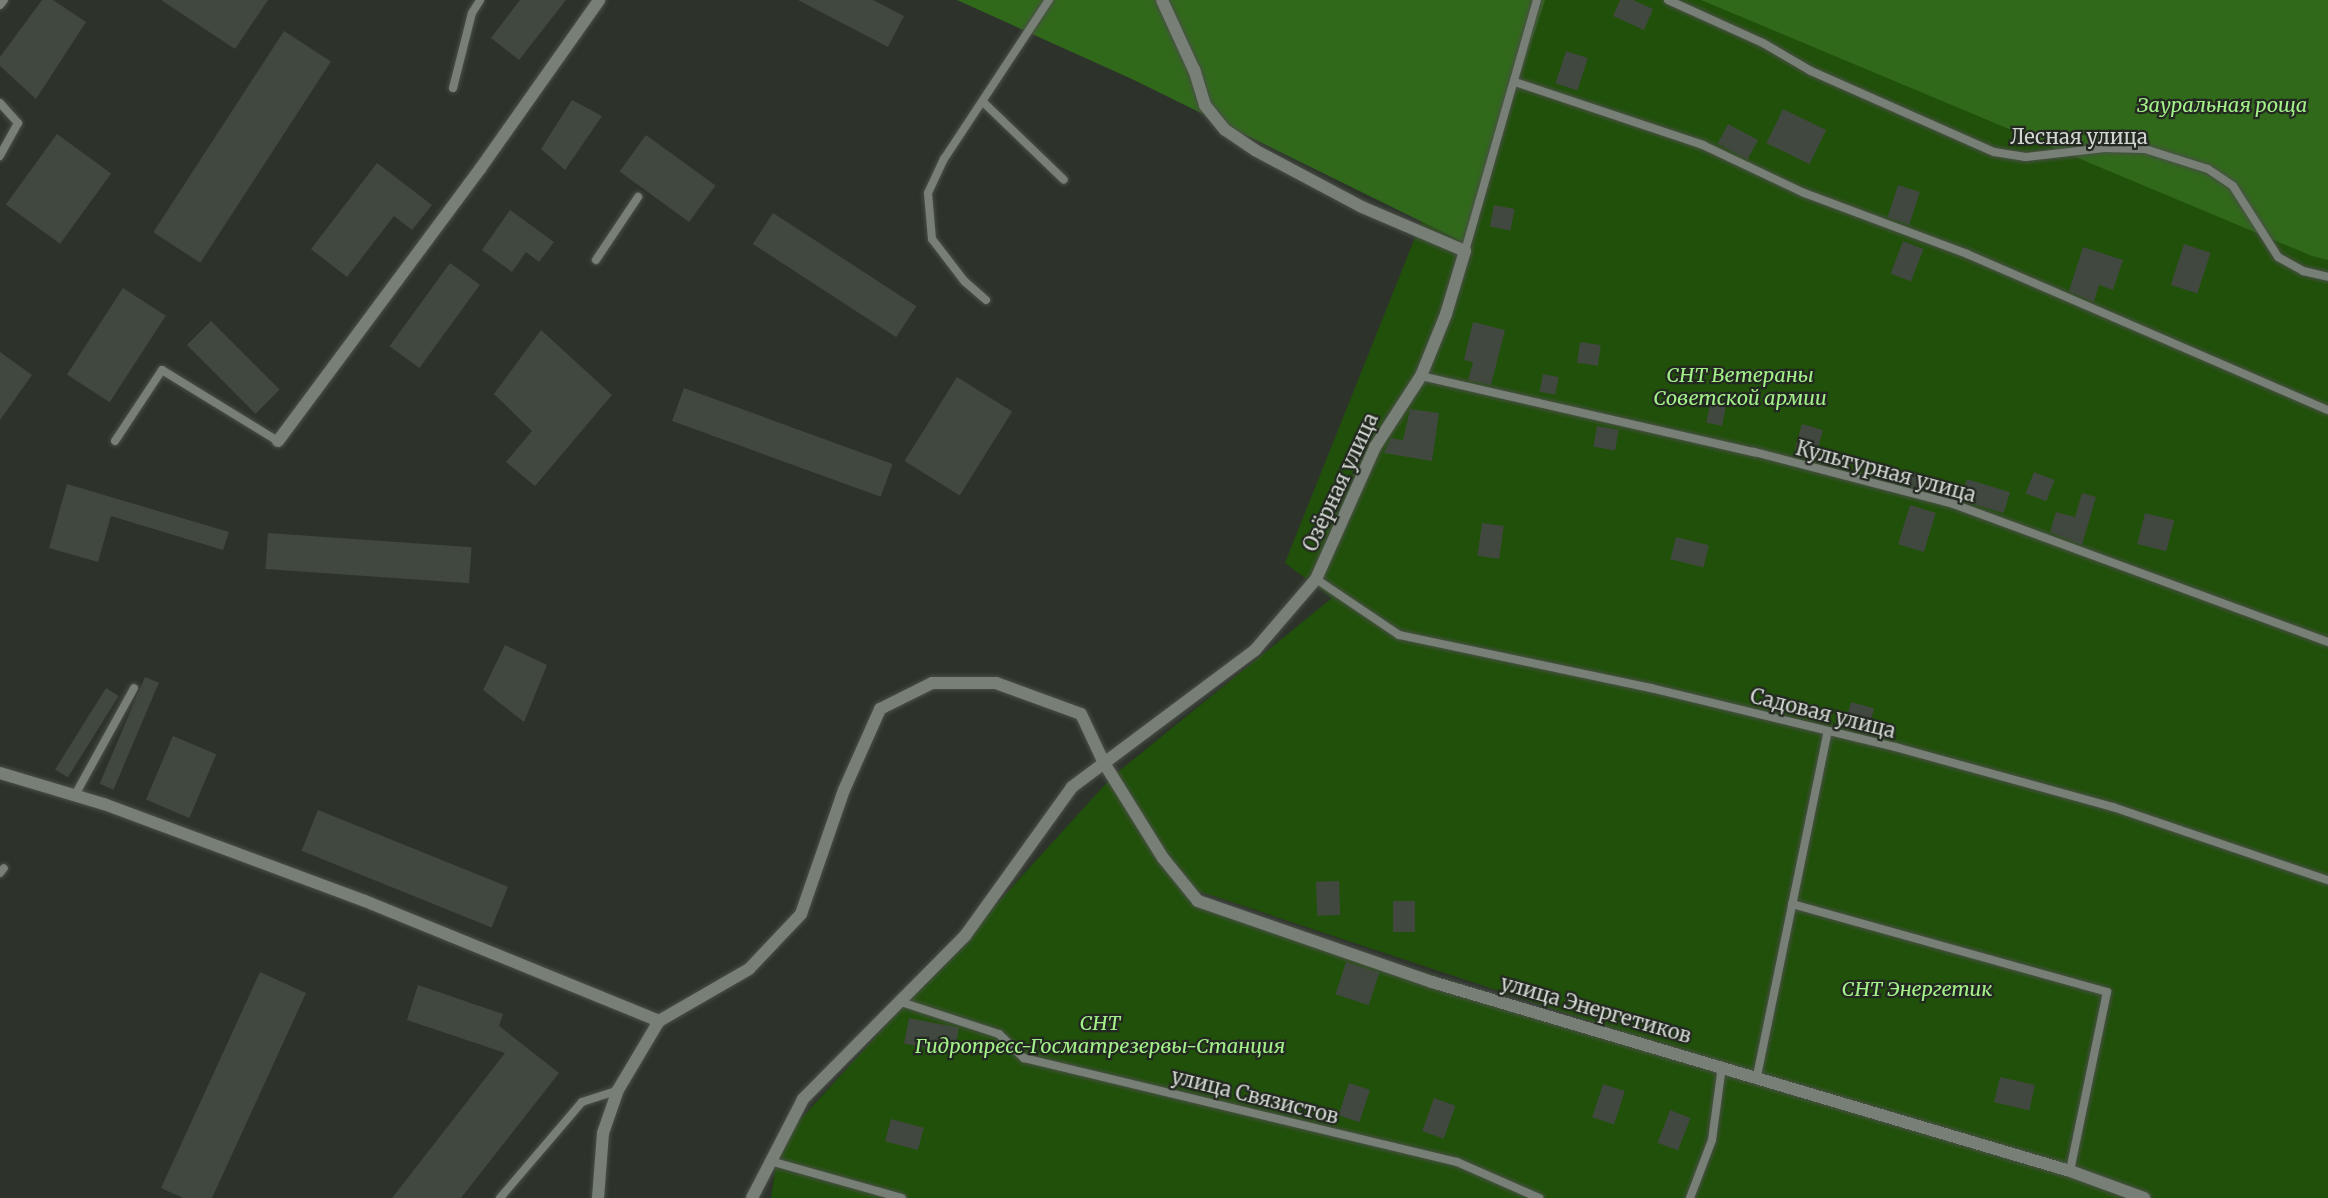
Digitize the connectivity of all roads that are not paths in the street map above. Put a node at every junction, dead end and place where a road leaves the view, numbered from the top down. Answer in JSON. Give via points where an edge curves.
{"nodes":[{"id":1,"x":4,"y":0,"type":"edge"},
{"id":2,"x":480,"y":0,"type":"edge"},
{"id":3,"x":599,"y":0,"type":"edge"},
{"id":4,"x":1049,"y":0,"type":"edge"},
{"id":5,"x":1162,"y":0,"type":"edge"},
{"id":6,"x":1537,"y":0,"type":"edge"},
{"id":7,"x":1668,"y":0,"type":"edge"},
{"id":8,"x":0,"y":5,"type":"edge"},
{"id":9,"x":1515,"y":82,"type":"junction"},
{"id":10,"x":453,"y":88,"type":"dead end"},
{"id":11,"x":983,"y":102,"type":"junction"},
{"id":12,"x":0,"y":103,"type":"edge"},
{"id":13,"x":0,"y":156,"type":"edge"},
{"id":14,"x":1064,"y":180,"type":"dead end"},
{"id":15,"x":638,"y":196,"type":"dead end"},
{"id":16,"x":1466,"y":251,"type":"junction"},
{"id":17,"x":596,"y":260,"type":"dead end"},
{"id":18,"x":2328,"y":278,"type":"edge"},
{"id":19,"x":986,"y":300,"type":"dead end"},
{"id":20,"x":1421,"y":376,"type":"junction"},
{"id":21,"x":2328,"y":410,"type":"edge"},
{"id":22,"x":115,"y":441,"type":"dead end"},
{"id":23,"x":278,"y":441,"type":"joint"},
{"id":24,"x":1316,"y":579,"type":"junction"},
{"id":25,"x":2328,"y":642,"type":"edge"},
{"id":26,"x":134,"y":688,"type":"dead end"},
{"id":27,"x":1828,"y":731,"type":"junction"},
{"id":28,"x":1104,"y":763,"type":"junction"},
{"id":29,"x":0,"y":773,"type":"edge"},
{"id":30,"x":75,"y":795,"type":"junction"},
{"id":31,"x":2328,"y":880,"type":"edge"},
{"id":32,"x":1792,"y":904,"type":"junction"},
{"id":33,"x":898,"y":1001,"type":"junction"},
{"id":34,"x":659,"y":1021,"type":"junction"},
{"id":35,"x":1722,"y":1066,"type":"junction"},
{"id":36,"x":1757,"y":1076,"type":"junction"},
{"id":37,"x":618,"y":1090,"type":"junction"},
{"id":38,"x":770,"y":1161,"type":"junction"},
{"id":39,"x":2070,"y":1171,"type":"junction"},
{"id":40,"x":500,"y":1198,"type":"edge"},
{"id":41,"x":598,"y":1198,"type":"edge"},
{"id":42,"x":752,"y":1198,"type":"edge"},
{"id":43,"x":902,"y":1198,"type":"edge"},
{"id":44,"x":1539,"y":1198,"type":"edge"},
{"id":45,"x":1690,"y":1198,"type":"edge"},
{"id":46,"x":2144,"y":1198,"type":"edge"}],
"edges":[{"from":1,"to":8,"type":"lane"},
{"from":2,"to":10,"type":"lane","via":[[472,14]]},
{"from":3,"to":23,"type":"street","via":[[480,169]]},
{"from":4,"to":11,"type":"lane"},
{"from":5,"to":16,"type":"street","via":[[1194,70],[1205,105],[1225,130],[1362,207]]},
{"from":6,"to":9,"type":"lane","name":"Озёрная улица"},
{"from":7,"to":18,"type":"lane","name":"Лесная улица","via":[[1763,43],[1811,71],[1994,152],[2026,158],[2104,148],[2145,149],[2208,169],[2233,186],[2278,257],[2303,271]]},
{"from":9,"to":16,"type":"lane","name":"Озёрная улица"},
{"from":9,"to":21,"type":"lane","via":[[1703,145],[1804,194],[1967,254]]},
{"from":11,"to":14,"type":"lane"},
{"from":11,"to":19,"type":"lane","via":[[944,159],[928,193],[932,239],[965,282]]},
{"from":12,"to":13,"type":"lane","via":[[18,123]]},
{"from":15,"to":17,"type":"lane"},
{"from":16,"to":20,"type":"street","name":"Озёрная улица"},
{"from":20,"to":24,"type":"street","name":"Озёрная улица","via":[[1375,447]]},
{"from":20,"to":25,"type":"lane","name":"Культурная улица","via":[[1754,452],[1953,504]]},
{"from":22,"to":23,"type":"lane","via":[[162,370]]},
{"from":24,"to":27,"type":"lane","name":"Садовая улица","via":[[1400,635],[1651,688]]},
{"from":24,"to":28,"type":"street","name":"Озёрная улица","via":[[1255,650]]},
{"from":26,"to":30,"type":"lane"},
{"from":27,"to":31,"type":"lane","name":"Садовая улица","via":[[2113,807]]},
{"from":27,"to":32,"type":"lane"},
{"from":28,"to":33,"type":"street","name":"Озёрная улица","via":[[1072,787],[966,936]]},
{"from":28,"to":34,"type":"street","name":"улица Энергетиков","via":[[1081,714],[996,682],[932,683],[880,709],[844,790],[801,914],[749,969]]},
{"from":28,"to":35,"type":"street","name":"улица Энергетиков","via":[[1163,858],[1198,901],[1432,982]]},
{"from":29,"to":30,"type":"street"},
{"from":30,"to":34,"type":"street","via":[[365,901]]},
{"from":32,"to":36,"type":"lane"},
{"from":32,"to":39,"type":"lane","via":[[2107,992]]},
{"from":33,"to":38,"type":"street","name":"Озёрная улица","via":[[803,1099]]},
{"from":33,"to":44,"type":"lane","name":"улица Связистов","via":[[999,1034],[1024,1058],[1457,1162]]},
{"from":34,"to":37,"type":"street"},
{"from":35,"to":36,"type":"street","name":"улица Энергетиков"},
{"from":35,"to":45,"type":"lane","via":[[1712,1140]]},
{"from":36,"to":39,"type":"street","name":"улица Энергетиков"},
{"from":37,"to":40,"type":"lane","via":[[582,1102]]},
{"from":37,"to":41,"type":"street","via":[[603,1133]]},
{"from":38,"to":42,"type":"street","name":"Озёрная улица"},
{"from":38,"to":43,"type":"lane"},
{"from":39,"to":46,"type":"street","name":"улица Энергетиков"}]}
